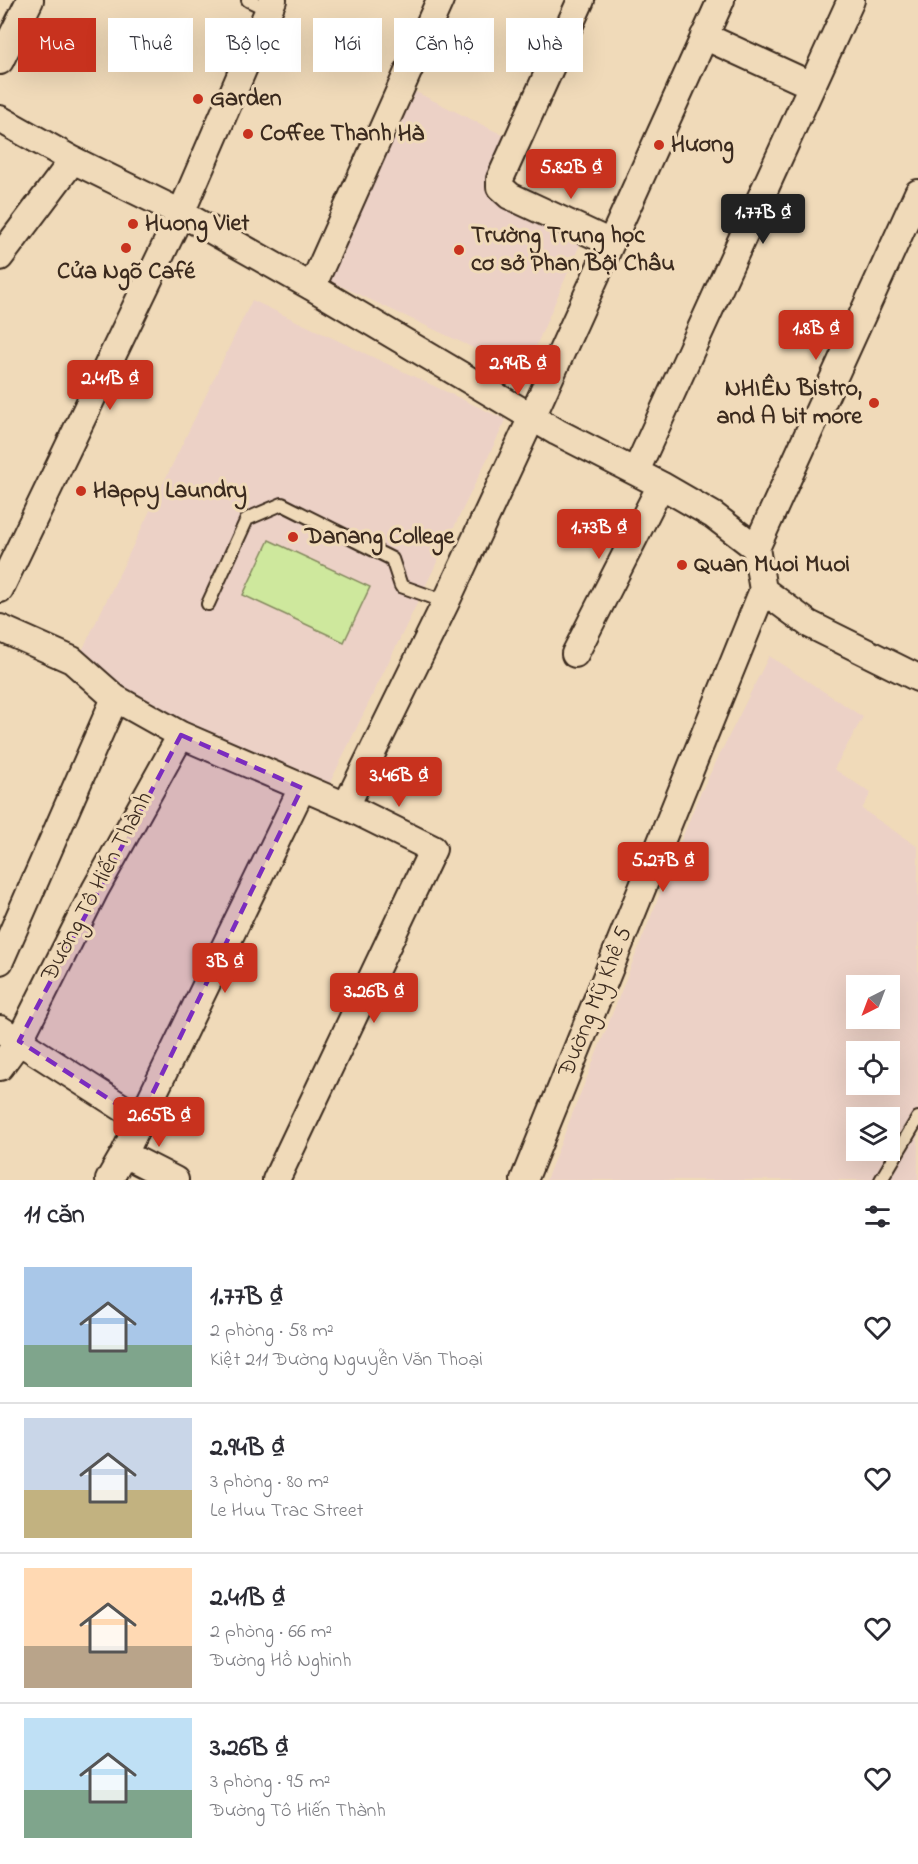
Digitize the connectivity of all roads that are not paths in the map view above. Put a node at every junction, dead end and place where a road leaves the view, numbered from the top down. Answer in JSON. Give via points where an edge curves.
{"nodes":[{"id":1,"x":30,"y":0,"type":"edge"},
{"id":2,"x":440,"y":0,"type":"edge"},
{"id":3,"x":581,"y":0,"type":"edge"},
{"id":4,"x":721,"y":0,"type":"edge"},
{"id":5,"x":851,"y":0,"type":"edge"},
{"id":6,"x":263,"y":3,"type":"edge"},
{"id":7,"x":704,"y":36,"type":"junction"},
{"id":8,"x":0,"y":61,"type":"edge"},
{"id":9,"x":811,"y":86,"type":"junction"},
{"id":10,"x":0,"y":119,"type":"edge"},
{"id":11,"x":73,"y":160,"type":"junction"},
{"id":12,"x":918,"y":193,"type":"edge"},
{"id":13,"x":181,"y":213,"type":"junction"},
{"id":14,"x":611,"y":243,"type":"junction"},
{"id":15,"x":0,"y":257,"type":"edge"},
{"id":16,"x":312,"y":287,"type":"junction"},
{"id":17,"x":532,"y":417,"type":"junction"},
{"id":18,"x":636,"y":471,"type":"junction"},
{"id":19,"x":662,"y":485,"type":"junction"},
{"id":20,"x":756,"y":548,"type":"junction"},
{"id":21,"x":0,"y":589,"type":"edge"},
{"id":22,"x":763,"y":591,"type":"junction"},
{"id":23,"x":446,"y":602,"type":"junction"},
{"id":24,"x":208,"y":604,"type":"dead end"},
{"id":25,"x":0,"y":628,"type":"edge"},
{"id":26,"x":575,"y":654,"type":"dead end"},
{"id":27,"x":918,"y":678,"type":"edge"},
{"id":28,"x":115,"y":698,"type":"junction"},
{"id":29,"x":181,"y":735,"type":"junction"},
{"id":30,"x":302,"y":788,"type":"junction"},
{"id":31,"x":346,"y":806,"type":"junction"},
{"id":32,"x":0,"y":961,"type":"edge"},
{"id":33,"x":9,"y":1035,"type":"edge"},
{"id":34,"x":0,"y":1067,"type":"edge"},
{"id":35,"x":918,"y":1118,"type":"edge"},
{"id":36,"x":140,"y":1119,"type":"junction"},
{"id":37,"x":124,"y":1154,"type":"junction"},
{"id":38,"x":109,"y":1180,"type":"edge"},
{"id":39,"x":175,"y":1180,"type":"edge"},
{"id":40,"x":276,"y":1180,"type":"edge"},
{"id":41,"x":524,"y":1180,"type":"edge"},
{"id":42,"x":881,"y":1180,"type":"edge"}],
"edges":[{"from":1,"to":8,"type":"street"},
{"from":2,"to":16,"type":"street"},
{"from":3,"to":14,"type":"street","via":[[500,179],[500,187],[510,196]]},
{"from":4,"to":7,"type":"street"},
{"from":5,"to":9,"type":"street"},
{"from":6,"to":13,"type":"street"},
{"from":7,"to":9,"type":"street"},
{"from":7,"to":14,"type":"street"},
{"from":9,"to":18,"type":"street"},
{"from":10,"to":11,"type":"street"},
{"from":11,"to":13,"type":"street"},
{"from":11,"to":15,"type":"street"},
{"from":12,"to":20,"type":"street"},
{"from":13,"to":16,"type":"street"},
{"from":13,"to":21,"type":"street"},
{"from":14,"to":17,"type":"street"},
{"from":16,"to":17,"type":"street"},
{"from":17,"to":18,"type":"street"},
{"from":17,"to":23,"type":"street"},
{"from":18,"to":19,"type":"street"},
{"from":19,"to":20,"type":"street","via":[[713,515]]},
{"from":19,"to":26,"type":"street"},
{"from":20,"to":22,"type":"street"},
{"from":22,"to":27,"type":"street","via":[[809,624]]},
{"from":22,"to":41,"type":"street","name":"Đường Mỹ Khê 5"},
{"from":23,"to":24,"type":"lane","via":[[400,586],[392,559],[282,504],[247,519]]},
{"from":23,"to":31,"type":"street"},
{"from":25,"to":28,"type":"street","via":[[72,660]]},
{"from":28,"to":29,"type":"street"},
{"from":28,"to":32,"type":"street"},
{"from":29,"to":30,"type":"street"},
{"from":29,"to":33,"type":"street","name":"Đường Tô Hiến Thành"},
{"from":30,"to":31,"type":"street"},
{"from":30,"to":36,"type":"street"},
{"from":31,"to":40,"type":"street","via":[[433,849]]},
{"from":33,"to":34,"type":"street","name":"Đường Tô Hiến Thành"},
{"from":33,"to":36,"type":"street"},
{"from":35,"to":42,"type":"lane"},
{"from":36,"to":37,"type":"street"},
{"from":37,"to":38,"type":"street"},
{"from":37,"to":39,"type":"street"}]}
